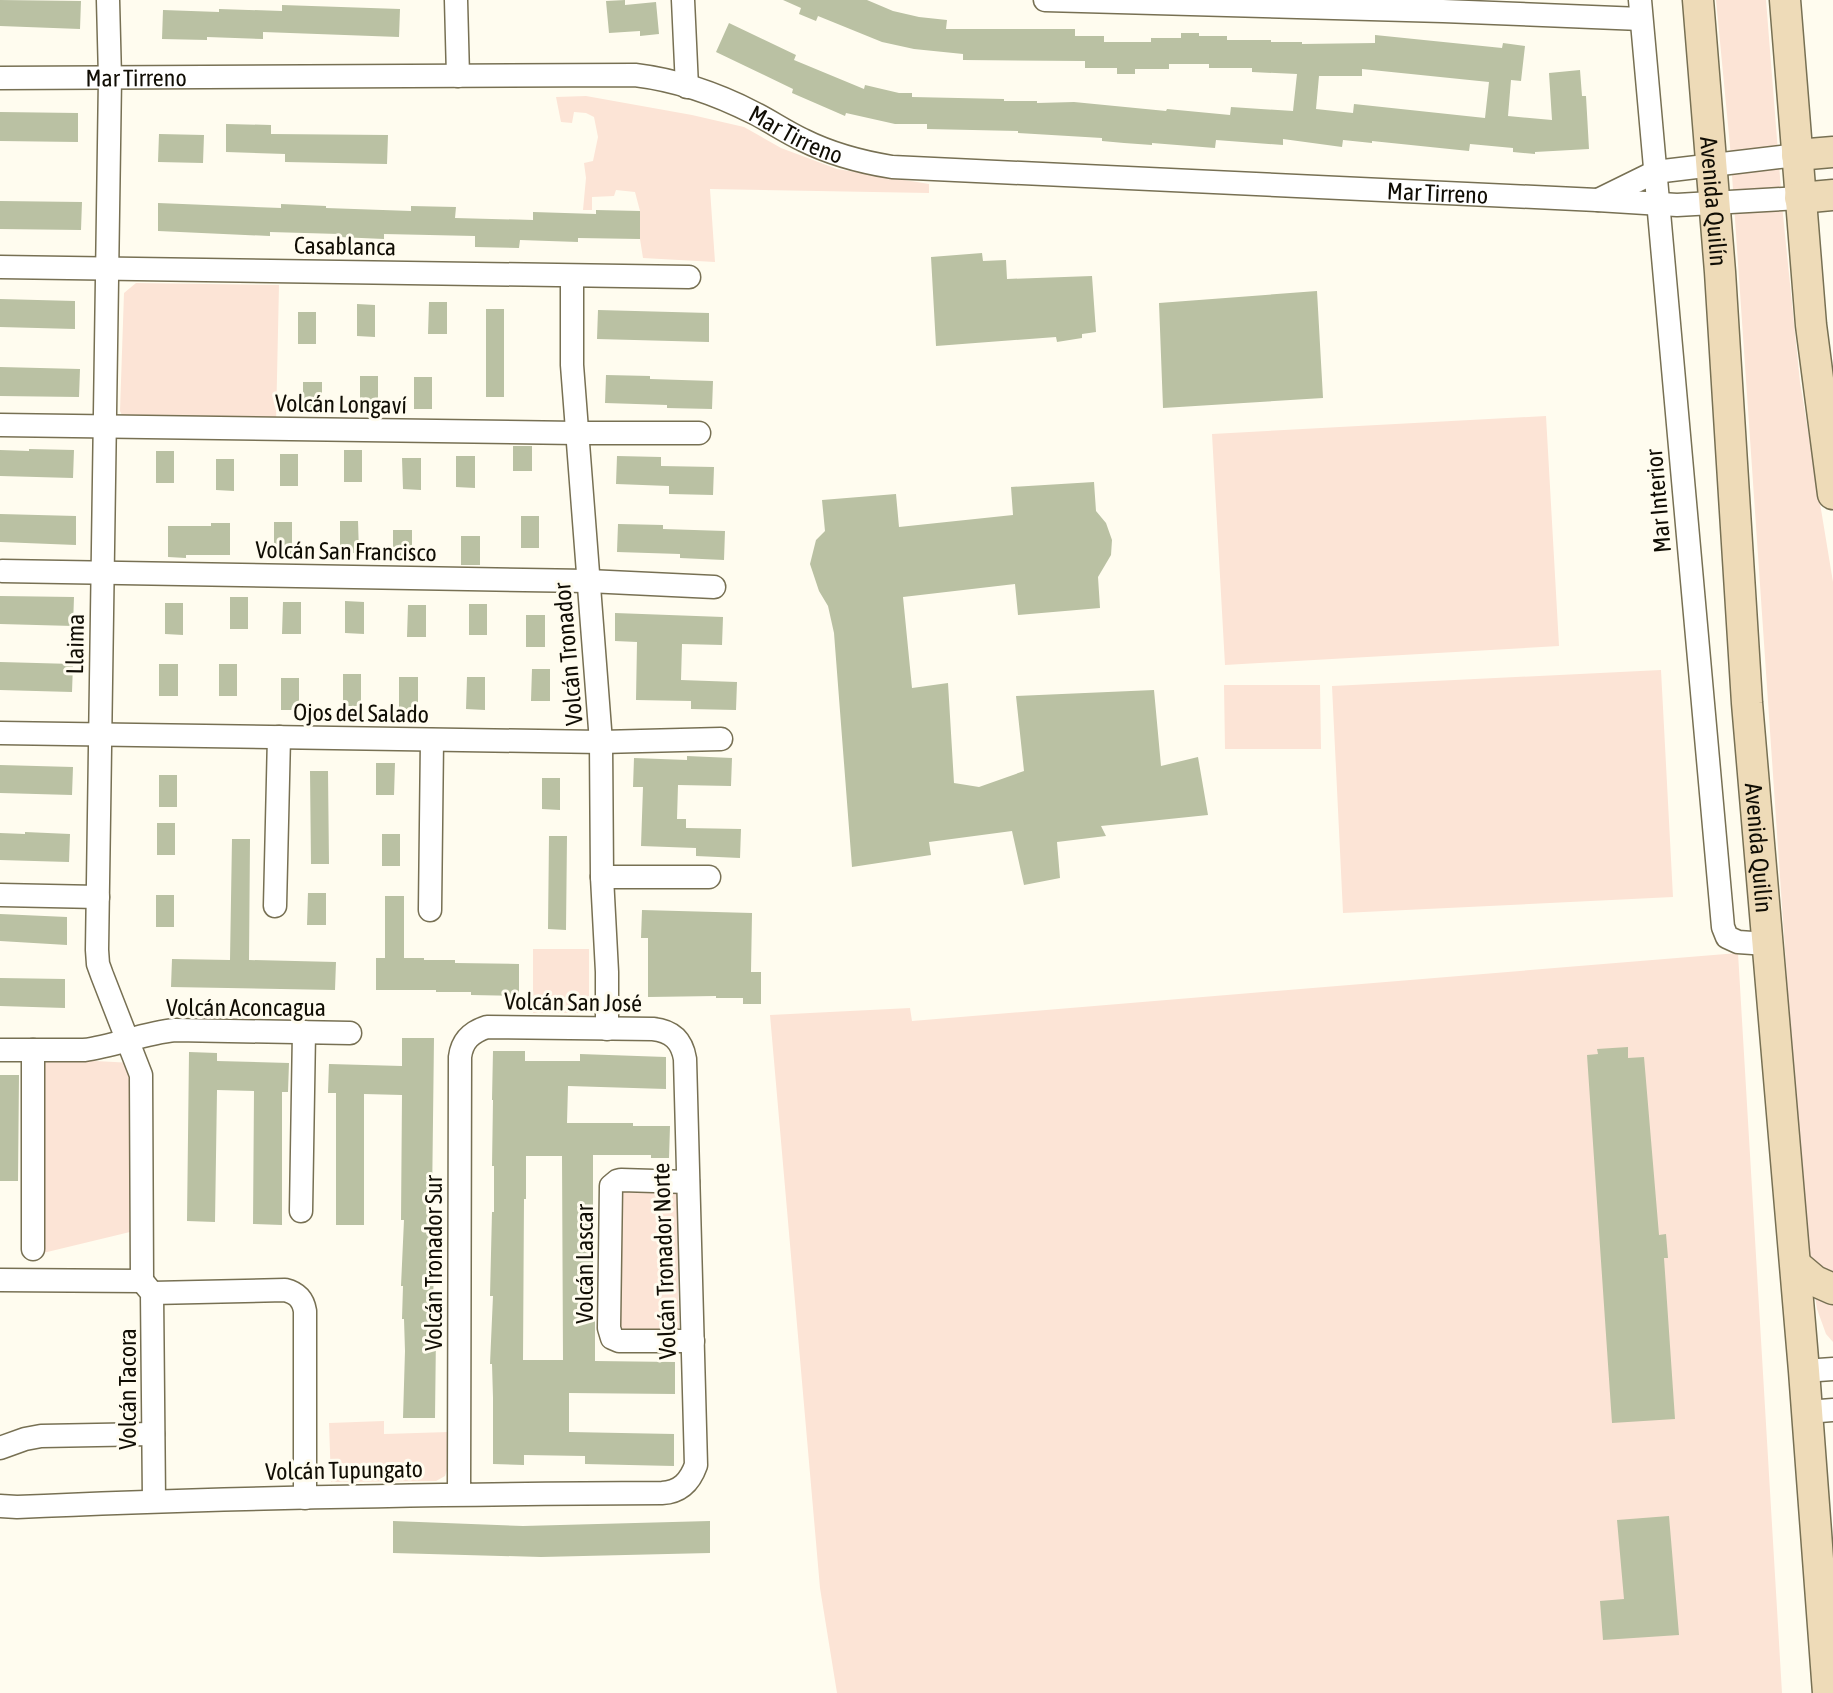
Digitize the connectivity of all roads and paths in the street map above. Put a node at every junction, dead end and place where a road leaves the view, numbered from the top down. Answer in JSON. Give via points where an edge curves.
{"nodes":[{"id":1,"x":108,"y":0,"type":"edge"},
{"id":2,"x":456,"y":0,"type":"edge"},
{"id":3,"x":683,"y":0,"type":"edge"},
{"id":4,"x":1045,"y":0,"type":"edge"},
{"id":5,"x":1698,"y":0,"type":"edge"},
{"id":6,"x":1785,"y":0,"type":"edge"},
{"id":7,"x":1217,"y":2,"type":"edge"},
{"id":8,"x":1443,"y":5,"type":"edge"},
{"id":9,"x":1640,"y":10,"type":"edge"},
{"id":10,"x":458,"y":76,"type":"junction"},
{"id":11,"x":0,"y":78,"type":"edge"},
{"id":12,"x":110,"y":78,"type":"junction"},
{"id":13,"x":687,"y":87,"type":"junction"},
{"id":14,"x":1833,"y":152,"type":"edge"},
{"id":15,"x":1797,"y":155,"type":"junction"},
{"id":16,"x":1711,"y":165,"type":"junction"},
{"id":17,"x":1655,"y":172,"type":"junction"},
{"id":18,"x":1833,"y":195,"type":"edge"},
{"id":19,"x":1800,"y":198,"type":"junction"},
{"id":20,"x":1597,"y":200,"type":"junction"},
{"id":21,"x":1714,"y":204,"type":"junction"},
{"id":22,"x":1658,"y":205,"type":"junction"},
{"id":23,"x":0,"y":267,"type":"edge"},
{"id":24,"x":107,"y":269,"type":"junction"},
{"id":25,"x":572,"y":276,"type":"junction"},
{"id":26,"x":689,"y":277,"type":"dead end"},
{"id":27,"x":0,"y":425,"type":"edge"},
{"id":28,"x":105,"y":427,"type":"junction"},
{"id":29,"x":577,"y":433,"type":"junction"},
{"id":30,"x":699,"y":433,"type":"dead end"},
{"id":31,"x":1833,"y":494,"type":"edge"},
{"id":32,"x":2,"y":571,"type":"dead end"},
{"id":33,"x":103,"y":572,"type":"junction"},
{"id":34,"x":588,"y":581,"type":"junction"},
{"id":35,"x":714,"y":587,"type":"dead end"},
{"id":36,"x":0,"y":733,"type":"edge"},
{"id":37,"x":100,"y":735,"type":"junction"},
{"id":38,"x":279,"y":737,"type":"junction"},
{"id":39,"x":721,"y":739,"type":"dead end"},
{"id":40,"x":432,"y":740,"type":"junction"},
{"id":41,"x":601,"y":742,"type":"junction"},
{"id":42,"x":602,"y":877,"type":"junction"},
{"id":43,"x":709,"y":877,"type":"dead end"},
{"id":44,"x":0,"y":895,"type":"edge"},
{"id":45,"x":98,"y":897,"type":"junction"},
{"id":46,"x":275,"y":906,"type":"dead end"},
{"id":47,"x":430,"y":910,"type":"dead end"},
{"id":48,"x":1767,"y":944,"type":"junction"},
{"id":49,"x":607,"y":1029,"type":"junction"},
{"id":50,"x":304,"y":1032,"type":"junction"},
{"id":51,"x":350,"y":1033,"type":"dead end"},
{"id":52,"x":470,"y":1035,"type":"joint"},
{"id":53,"x":676,"y":1037,"type":"joint"},
{"id":54,"x":127,"y":1040,"type":"junction"},
{"id":55,"x":0,"y":1050,"type":"edge"},
{"id":56,"x":33,"y":1050,"type":"junction"},
{"id":57,"x":688,"y":1182,"type":"junction"},
{"id":58,"x":301,"y":1211,"type":"dead end"},
{"id":59,"x":33,"y":1249,"type":"dead end"},
{"id":60,"x":1796,"y":1265,"type":"junction"},
{"id":61,"x":0,"y":1280,"type":"edge"},
{"id":62,"x":147,"y":1287,"type":"junction"},
{"id":63,"x":1833,"y":1289,"type":"edge"},
{"id":64,"x":693,"y":1341,"type":"junction"},
{"id":65,"x":1819,"y":1370,"type":"edge"},
{"id":66,"x":1820,"y":1411,"type":"edge"},
{"id":67,"x":153,"y":1434,"type":"junction"},
{"id":68,"x":0,"y":1448,"type":"edge"},
{"id":69,"x":687,"y":1482,"type":"joint"},
{"id":70,"x":459,"y":1494,"type":"junction"},
{"id":71,"x":305,"y":1498,"type":"junction"},
{"id":72,"x":154,"y":1501,"type":"junction"},
{"id":73,"x":0,"y":1506,"type":"edge"},
{"id":74,"x":1828,"y":1693,"type":"edge"}],
"edges":[{"from":1,"to":12,"type":"street","name":"Llaima"},
{"from":2,"to":10,"type":"street"},
{"from":3,"to":13,"type":"street"},
{"from":4,"to":7,"type":"street","name":"Mar Interior"},
{"from":5,"to":16,"type":"main road","name":"Avenida Quilín"},
{"from":6,"to":15,"type":"main road"},
{"from":7,"to":8,"type":"street","name":"Mar Interior"},
{"from":8,"to":9,"type":"street","name":"Mar Interior"},
{"from":9,"to":17,"type":"street","name":"Mar Interior"},
{"from":10,"to":12,"type":"street","name":"Mar Tirreno"},
{"from":10,"to":13,"type":"street","name":"Mar Tirreno","via":[[635,75]]},
{"from":11,"to":12,"type":"street","name":"Mar Tirreno"},
{"from":12,"to":24,"type":"street","name":"Llaima"},
{"from":13,"to":20,"type":"street","name":"Mar Tirreno","via":[[752,112],[825,150],[892,167]]},
{"from":14,"to":15,"type":"main road","name":"Mar Tirreno"},
{"from":15,"to":16,"type":"street","name":"Mar Tirreno"},
{"from":15,"to":19,"type":"main road"},
{"from":16,"to":17,"type":"street","name":"Mar Tirreno"},
{"from":16,"to":21,"type":"main road","name":"Avenida Quilín"},
{"from":17,"to":20,"type":"street","name":"Mar Tirreno"},
{"from":17,"to":22,"type":"street","name":"Mar Interior"},
{"from":18,"to":19,"type":"main road","name":"Mar Tirreno"},
{"from":19,"to":21,"type":"street","name":"Mar Tirreno"},
{"from":19,"to":31,"type":"main road"},
{"from":20,"to":22,"type":"street","name":"Mar Tirreno"},
{"from":21,"to":22,"type":"street","name":"Mar Tirreno"},
{"from":21,"to":48,"type":"main road","name":"Avenida Quilín"},
{"from":22,"to":48,"type":"street","name":"Mar Interior","via":[[1723,927],[1727,937],[1738,942]]},
{"from":23,"to":24,"type":"street","name":"Casablanca"},
{"from":24,"to":25,"type":"street","name":"Casablanca"},
{"from":24,"to":28,"type":"street","name":"Llaima"},
{"from":25,"to":26,"type":"street","name":"Casablanca"},
{"from":25,"to":29,"type":"street","name":"Volcán Tronador"},
{"from":27,"to":28,"type":"street","name":"Volcán Longaví"},
{"from":28,"to":29,"type":"street","name":"Volcán Longaví"},
{"from":28,"to":33,"type":"street","name":"Llaima"},
{"from":29,"to":30,"type":"street","name":"Volcán Longaví"},
{"from":29,"to":34,"type":"street","name":"Volcán Tronador"},
{"from":32,"to":33,"type":"street","name":"Volcán San Francisco"},
{"from":33,"to":34,"type":"street","name":"Volcán San Francisco"},
{"from":33,"to":37,"type":"street","name":"Llaima"},
{"from":34,"to":35,"type":"street","name":"Volcán San Francisco"},
{"from":34,"to":41,"type":"street","name":"Volcán Tronador"},
{"from":36,"to":37,"type":"street","name":"Ojos del Salado"},
{"from":37,"to":38,"type":"street","name":"Ojos del Salado"},
{"from":37,"to":45,"type":"street","name":"Llaima"},
{"from":38,"to":40,"type":"street","name":"Ojos del Salado"},
{"from":38,"to":46,"type":"street"},
{"from":39,"to":41,"type":"street","name":"Ojos del Salado"},
{"from":40,"to":41,"type":"street","name":"Ojos del Salado"},
{"from":40,"to":47,"type":"street"},
{"from":41,"to":42,"type":"street","name":"Volcán Tronador"},
{"from":42,"to":43,"type":"street"},
{"from":42,"to":49,"type":"street","name":"Volcán Tronador"},
{"from":44,"to":45,"type":"street"},
{"from":45,"to":54,"type":"street","name":"Llaima","via":[[98,964]]},
{"from":48,"to":60,"type":"main road","name":"Avenida Quilín"},
{"from":49,"to":52,"type":"street","name":"Volcán San José","via":[[487,1027]]},
{"from":49,"to":53,"type":"street","name":"Volcán San José","via":[[662,1030]]},
{"from":50,"to":51,"type":"street","name":"Volcán Aconcagua"},
{"from":50,"to":54,"type":"street","name":"Volcán Aconcagua","via":[[175,1030]]},
{"from":50,"to":58,"type":"street"},
{"from":52,"to":70,"type":"street","name":"Volcán Tronador Sur","via":[[460,1057]]},
{"from":53,"to":57,"type":"street","name":"Volcán Tronador Norte","via":[[685,1059]]},
{"from":54,"to":56,"type":"street","name":"Volcán Aconcagua","via":[[84,1050]]},
{"from":54,"to":62,"type":"street","name":"Llaima","via":[[141,1075]]},
{"from":55,"to":56,"type":"street","name":"Volcán Aconcagua"},
{"from":56,"to":59,"type":"street"},
{"from":57,"to":64,"type":"street","name":"Volcán Tronador Norte"},
{"from":57,"to":64,"type":"street","name":"Volcán Lascar","via":[[621,1180],[611,1186],[609,1328],[619,1341]]},
{"from":60,"to":63,"type":"main road"},
{"from":60,"to":65,"type":"main road","name":"Avenida Quilín"},
{"from":61,"to":62,"type":"street"},
{"from":62,"to":67,"type":"street","name":"Volcán Tacora"},
{"from":62,"to":71,"type":"street","via":[[285,1290],[302,1301]]},
{"from":64,"to":69,"type":"street","name":"Volcán Tronador Norte","via":[[696,1465]]},
{"from":65,"to":66,"type":"main road","name":"Avenida Quilín"},
{"from":66,"to":74,"type":"main road","name":"Avenida Quilín"},
{"from":67,"to":68,"type":"street","via":[[41,1436]]},
{"from":67,"to":72,"type":"street","name":"Volcán Tacora"},
{"from":69,"to":70,"type":"street","name":"Volcán Tupungato","via":[[662,1493]]},
{"from":70,"to":71,"type":"street","name":"Volcán Tupungato"},
{"from":71,"to":72,"type":"street","name":"Volcán Tupungato"},
{"from":72,"to":73,"type":"street","name":"Volcán Tupungato"}]}
